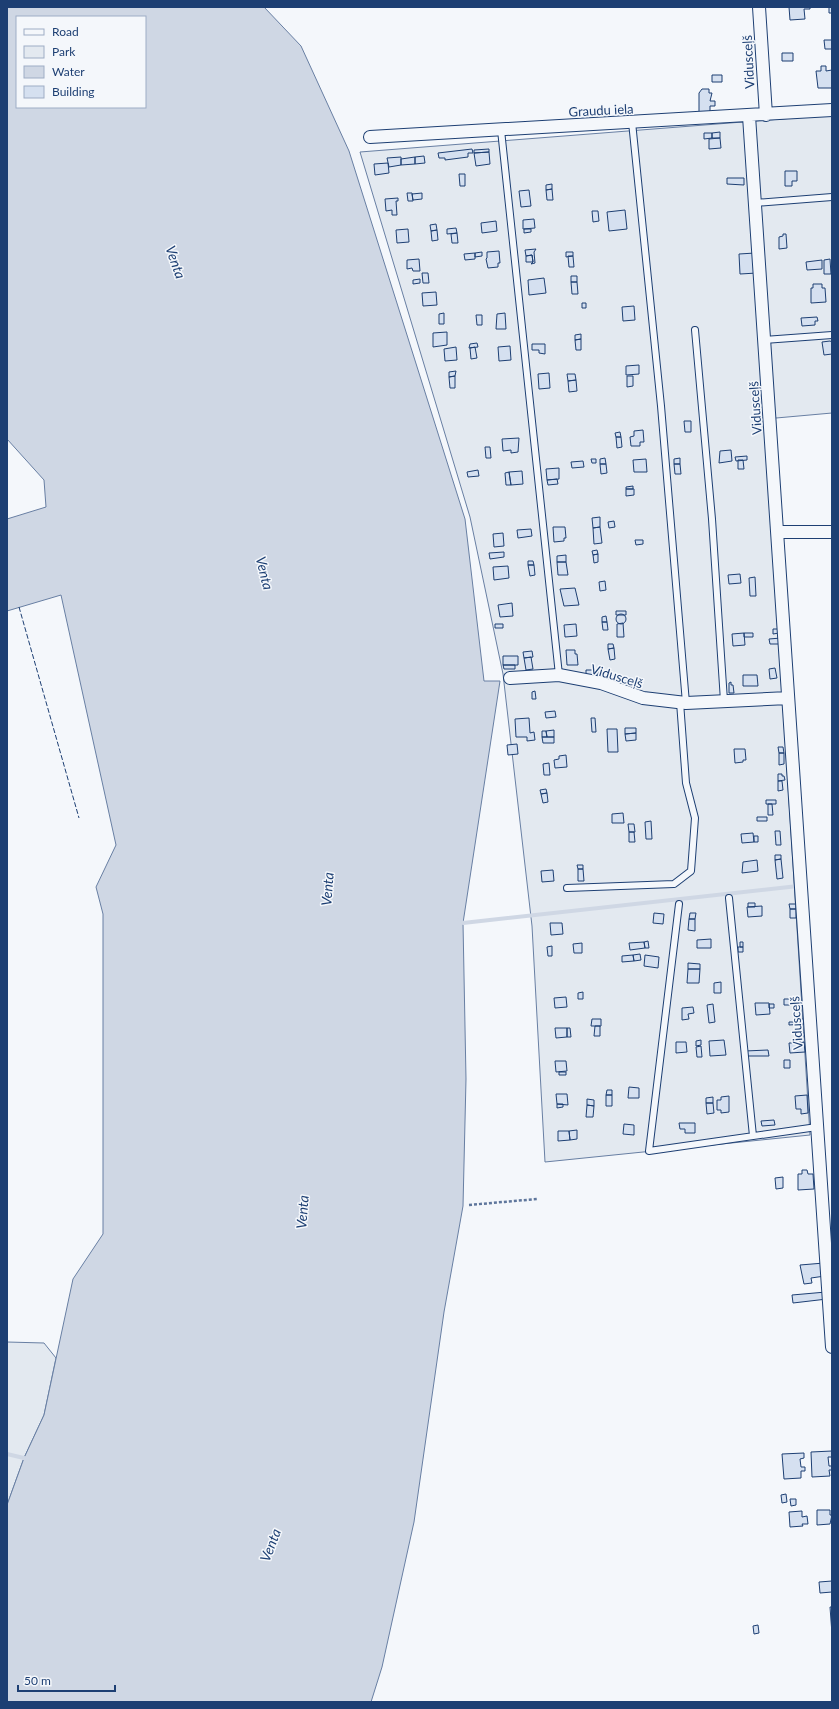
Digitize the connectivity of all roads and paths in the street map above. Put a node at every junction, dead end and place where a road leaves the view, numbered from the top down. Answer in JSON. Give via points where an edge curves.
{"nodes":[{"id":1,"x":759,"y":7,"type":"edge"},
{"id":2,"x":832,"y":110,"type":"edge"},
{"id":3,"x":766,"y":115,"type":"junction"},
{"id":4,"x":749,"y":116,"type":"junction"},
{"id":5,"x":632,"y":122,"type":"junction"},
{"id":6,"x":501,"y":130,"type":"junction"},
{"id":7,"x":370,"y":137,"type":"dead end"},
{"id":8,"x":832,"y":197,"type":"edge"},
{"id":9,"x":755,"y":203,"type":"junction"},
{"id":10,"x":695,"y":330,"type":"dead end"},
{"id":11,"x":832,"y":335,"type":"edge"},
{"id":12,"x":764,"y":340,"type":"junction"},
{"id":13,"x":777,"y":532,"type":"junction"},
{"id":14,"x":832,"y":532,"type":"edge"},
{"id":15,"x":559,"y":675,"type":"junction"},
{"id":16,"x":510,"y":678,"type":"dead end"},
{"id":17,"x":788,"y":698,"type":"junction"},
{"id":18,"x":724,"y":701,"type":"junction"},
{"id":19,"x":683,"y":702,"type":"junction"},
{"id":20,"x":567,"y":888,"type":"dead end"},
{"id":21,"x":729,"y":898,"type":"dead end"},
{"id":22,"x":680,"y":904,"type":"dead end"},
{"id":23,"x":817,"y":1127,"type":"junction"},
{"id":24,"x":753,"y":1136,"type":"junction"},
{"id":25,"x":537,"y":1199,"type":"dead end"},
{"id":26,"x":469,"y":1205,"type":"dead end"},
{"id":27,"x":832,"y":1347,"type":"edge"}],
"edges":[{"from":1,"to":3,"type":"street","name":"Vidusceļš"},
{"from":2,"to":3,"type":"street","name":"Graudu iela"},
{"from":3,"to":4,"type":"street","name":"Graudu iela"},
{"from":4,"to":5,"type":"street","name":"Graudu iela"},
{"from":4,"to":9,"type":"street","name":"Vidusceļš"},
{"from":5,"to":6,"type":"street","name":"Graudu iela"},
{"from":5,"to":19,"type":"lane","via":[[660,398]]},
{"from":6,"to":7,"type":"street","name":"Graudu iela"},
{"from":6,"to":15,"type":"lane"},
{"from":8,"to":9,"type":"lane"},
{"from":9,"to":12,"type":"street","name":"Vidusceļš"},
{"from":10,"to":18,"type":"lane","via":[[712,519]]},
{"from":11,"to":12,"type":"lane"},
{"from":12,"to":13,"type":"street","name":"Vidusceļš"},
{"from":13,"to":14,"type":"street"},
{"from":13,"to":17,"type":"street","name":"Vidusceļš"},
{"from":15,"to":16,"type":"street","name":"Vidusceļš"},
{"from":15,"to":19,"type":"street","name":"Vidusceļš","via":[[601,683],[643,698]]},
{"from":17,"to":18,"type":"street","name":"Vidusceļš"},
{"from":17,"to":23,"type":"street","name":"Vidusceļš"},
{"from":18,"to":19,"type":"street","name":"Vidusceļš"},
{"from":19,"to":20,"type":"lane","via":[[686,782],[695,818],[691,871],[674,884]]},
{"from":21,"to":24,"type":"lane"},
{"from":22,"to":24,"type":"lane","via":[[649,1151]]},
{"from":23,"to":24,"type":"lane"},
{"from":23,"to":27,"type":"street","name":"Vidusceļš"},
{"from":25,"to":26,"type":"path"}]}
